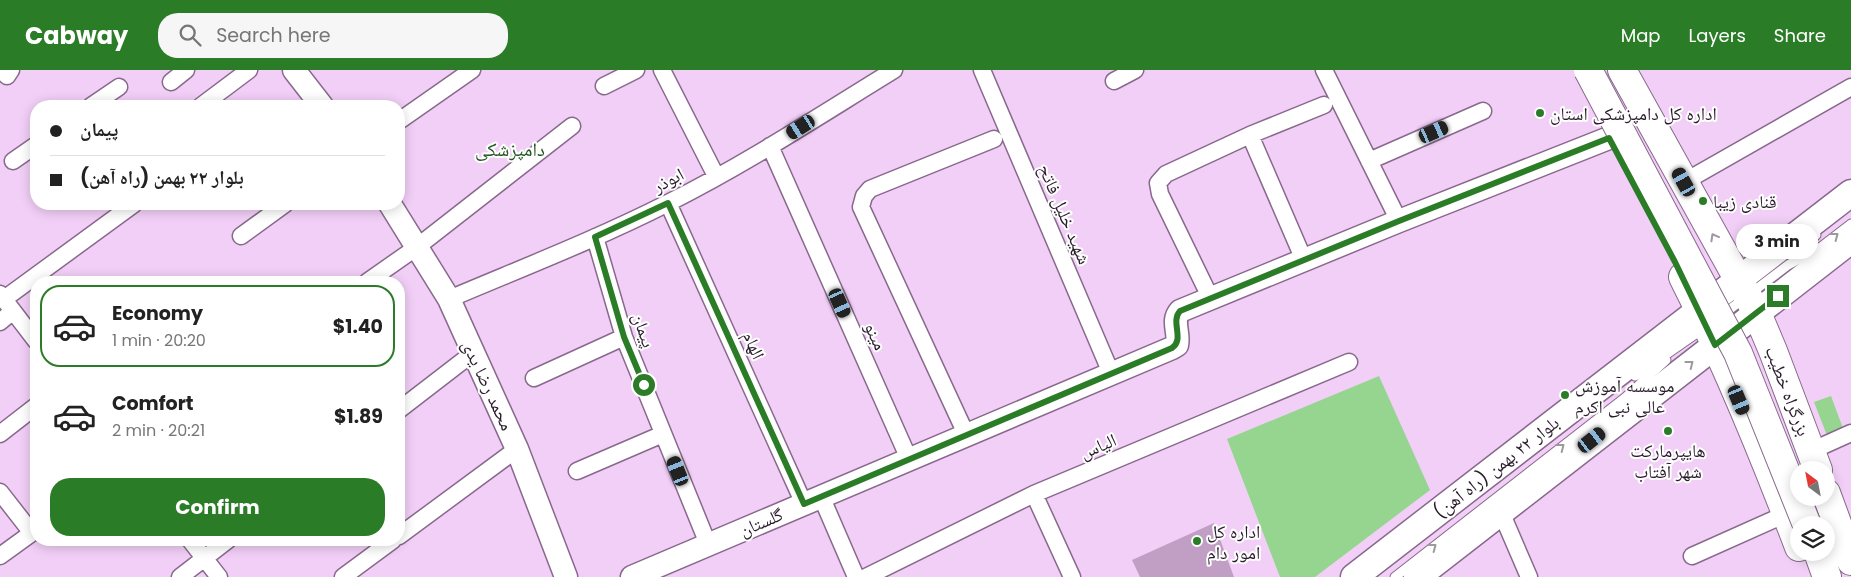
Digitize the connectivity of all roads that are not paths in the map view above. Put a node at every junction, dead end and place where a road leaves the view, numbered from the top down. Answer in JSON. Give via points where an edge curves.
{"nodes":[{"id":1,"x":2,"y":70,"type":"edge"},
{"id":2,"x":11,"y":70,"type":"edge"},
{"id":3,"x":186,"y":70,"type":"edge"},
{"id":4,"x":248,"y":70,"type":"edge"},
{"id":5,"x":294,"y":70,"type":"edge"},
{"id":6,"x":472,"y":70,"type":"edge"},
{"id":7,"x":636,"y":70,"type":"edge"},
{"id":8,"x":662,"y":70,"type":"edge"},
{"id":9,"x":894,"y":70,"type":"edge"},
{"id":10,"x":982,"y":70,"type":"edge"},
{"id":11,"x":1135,"y":70,"type":"edge"},
{"id":12,"x":1324,"y":70,"type":"edge"},
{"id":13,"x":1574,"y":70,"type":"edge"},
{"id":14,"x":1588,"y":70,"type":"edge"},
{"id":15,"x":1604,"y":70,"type":"edge"},
{"id":16,"x":1622,"y":70,"type":"edge"},
{"id":17,"x":1114,"y":81,"type":"dead end"},
{"id":18,"x":171,"y":82,"type":"dead end"},
{"id":19,"x":604,"y":86,"type":"dead end"},
{"id":20,"x":119,"y":87,"type":"dead end"},
{"id":21,"x":1851,"y":87,"type":"edge"},
{"id":22,"x":101,"y":100,"type":"edge"},
{"id":23,"x":209,"y":100,"type":"edge"},
{"id":24,"x":317,"y":100,"type":"edge"},
{"id":25,"x":1324,"y":105,"type":"dead end"},
{"id":26,"x":1483,"y":111,"type":"dead end"},
{"id":27,"x":405,"y":117,"type":"edge"},
{"id":28,"x":572,"y":126,"type":"dead end"},
{"id":29,"x":1250,"y":136,"type":"junction"},
{"id":30,"x":1609,"y":138,"type":"junction"},
{"id":31,"x":994,"y":139,"type":"dead end"},
{"id":32,"x":770,"y":146,"type":"junction"},
{"id":33,"x":30,"y":149,"type":"edge"},
{"id":34,"x":1370,"y":161,"type":"junction"},
{"id":35,"x":13,"y":162,"type":"dead end"},
{"id":36,"x":716,"y":176,"type":"junction"},
{"id":37,"x":1684,"y":182,"type":"junction"},
{"id":38,"x":1851,"y":193,"type":"edge"},
{"id":39,"x":668,"y":203,"type":"junction"},
{"id":40,"x":1644,"y":204,"type":"junction"},
{"id":41,"x":121,"y":210,"type":"edge"},
{"id":42,"x":276,"y":210,"type":"edge"},
{"id":43,"x":394,"y":210,"type":"edge"},
{"id":44,"x":1399,"y":221,"type":"junction"},
{"id":45,"x":1851,"y":224,"type":"edge"},
{"id":46,"x":1821,"y":231,"type":"dead end"},
{"id":47,"x":240,"y":236,"type":"dead end"},
{"id":48,"x":595,"y":237,"type":"junction"},
{"id":49,"x":1851,"y":240,"type":"edge"},
{"id":50,"x":417,"y":247,"type":"junction"},
{"id":51,"x":1304,"y":260,"type":"junction"},
{"id":52,"x":1788,"y":264,"type":"junction"},
{"id":53,"x":38,"y":276,"type":"edge"},
{"id":54,"x":376,"y":276,"type":"edge"},
{"id":55,"x":30,"y":282,"type":"edge"},
{"id":56,"x":1747,"y":296,"type":"junction"},
{"id":57,"x":1210,"y":297,"type":"junction"},
{"id":58,"x":449,"y":299,"type":"junction"},
{"id":59,"x":6,"y":301,"type":"edge"},
{"id":60,"x":0,"y":322,"type":"edge"},
{"id":61,"x":1707,"y":327,"type":"junction"},
{"id":62,"x":30,"y":333,"type":"edge"},
{"id":63,"x":624,"y":337,"type":"junction"},
{"id":64,"x":1685,"y":343,"type":"junction"},
{"id":65,"x":473,"y":353,"type":"junction"},
{"id":66,"x":1350,"y":362,"type":"dead end"},
{"id":67,"x":1111,"y":373,"type":"junction"},
{"id":68,"x":534,"y":378,"type":"dead end"},
{"id":69,"x":1628,"y":380,"type":"dead end"},
{"id":70,"x":405,"y":405,"type":"edge"},
{"id":71,"x":30,"y":411,"type":"edge"},
{"id":72,"x":1798,"y":417,"type":"junction"},
{"id":73,"x":1851,"y":432,"type":"edge"},
{"id":74,"x":0,"y":434,"type":"edge"},
{"id":75,"x":663,"y":434,"type":"junction"},
{"id":76,"x":966,"y":434,"type":"junction"},
{"id":77,"x":1755,"y":436,"type":"junction"},
{"id":78,"x":517,"y":449,"type":"junction"},
{"id":79,"x":909,"y":459,"type":"junction"},
{"id":80,"x":1810,"y":461,"type":"edge"},
{"id":81,"x":1811,"y":461,"type":"edge"},
{"id":82,"x":1811,"y":461,"type":"edge"},
{"id":83,"x":1812,"y":461,"type":"edge"},
{"id":84,"x":577,"y":471,"type":"dead end"},
{"id":85,"x":1772,"y":475,"type":"junction"},
{"id":86,"x":0,"y":492,"type":"edge"},
{"id":87,"x":1034,"y":494,"type":"junction"},
{"id":88,"x":812,"y":500,"type":"junction"},
{"id":89,"x":1830,"y":506,"type":"edge"},
{"id":90,"x":1500,"y":512,"type":"junction"},
{"id":91,"x":1795,"y":516,"type":"edge"},
{"id":92,"x":1796,"y":516,"type":"edge"},
{"id":93,"x":1790,"y":522,"type":"edge"},
{"id":94,"x":30,"y":526,"type":"edge"},
{"id":95,"x":405,"y":532,"type":"edge"},
{"id":96,"x":30,"y":534,"type":"edge"},
{"id":97,"x":708,"y":544,"type":"junction"},
{"id":98,"x":1843,"y":544,"type":"edge"},
{"id":99,"x":195,"y":546,"type":"edge"},
{"id":100,"x":220,"y":546,"type":"edge"},
{"id":101,"x":385,"y":546,"type":"edge"},
{"id":102,"x":0,"y":556,"type":"edge"},
{"id":103,"x":1692,"y":556,"type":"dead end"},
{"id":104,"x":204,"y":558,"type":"junction"},
{"id":105,"x":1804,"y":561,"type":"edge"},
{"id":106,"x":1821,"y":561,"type":"edge"},
{"id":107,"x":180,"y":577,"type":"edge"},
{"id":108,"x":219,"y":577,"type":"edge"},
{"id":109,"x":343,"y":577,"type":"edge"},
{"id":110,"x":566,"y":577,"type":"edge"},
{"id":111,"x":632,"y":577,"type":"edge"},
{"id":112,"x":856,"y":577,"type":"edge"},
{"id":113,"x":866,"y":577,"type":"edge"},
{"id":114,"x":1072,"y":577,"type":"edge"},
{"id":115,"x":1354,"y":577,"type":"edge"},
{"id":116,"x":1395,"y":577,"type":"edge"},
{"id":117,"x":1417,"y":577,"type":"edge"},
{"id":118,"x":1529,"y":577,"type":"edge"},
{"id":119,"x":1810,"y":577,"type":"edge"},
{"id":120,"x":1827,"y":577,"type":"edge"},
{"id":121,"x":1842,"y":577,"type":"edge"}],
"edges":[{"from":1,"to":2,"type":"street","via":[[7,76]]},
{"from":3,"to":18,"type":"street"},
{"from":4,"to":23,"type":"street"},
{"from":5,"to":24,"type":"street"},
{"from":6,"to":27,"type":"street"},
{"from":7,"to":19,"type":"street"},
{"from":8,"to":36,"type":"street"},
{"from":9,"to":32,"type":"street","name":"ابوذر"},
{"from":10,"to":67,"type":"street","name":"شهید خلیل فاتح"},
{"from":11,"to":17,"type":"street"},
{"from":12,"to":34,"type":"street"},
{"from":13,"to":30,"type":"highway"},
{"from":14,"to":92,"type":"highway","bridge":true,"via":[[1738,353]]},
{"from":15,"to":80,"type":"highway"},
{"from":16,"to":37,"type":"highway","name":"بزرگراه خطیب"},
{"from":20,"to":22,"type":"street"},
{"from":21,"to":37,"type":"street"},
{"from":25,"to":29,"type":"street"},
{"from":26,"to":34,"type":"street"},
{"from":28,"to":50,"type":"street"},
{"from":29,"to":51,"type":"street"},
{"from":29,"to":57,"type":"street","via":[[1166,174],[1158,183],[1160,194]]},
{"from":30,"to":40,"type":"highway"},
{"from":30,"to":44,"type":"street","name":"گلستان"},
{"from":31,"to":76,"type":"street","via":[[870,189],[861,207]]},
{"from":32,"to":36,"type":"street","name":"ابوذر"},
{"from":32,"to":79,"type":"street","name":"مینو"},
{"from":33,"to":35,"type":"street"},
{"from":34,"to":44,"type":"street"},
{"from":36,"to":39,"type":"street","name":"ابوذر"},
{"from":37,"to":40,"type":"highway"},
{"from":56,"to":37,"type":"highway","name":"بزرگراه خطیب","one_way":true},
{"from":38,"to":56,"type":"main road","name":"بلوار ۲۲ بهمن (راه آهن)"},
{"from":39,"to":48,"type":"street","name":"ابوذر"},
{"from":39,"to":88,"type":"street","name":"الهام"},
{"from":40,"to":61,"type":"highway"},
{"from":41,"to":53,"type":"street"},
{"from":42,"to":47,"type":"street"},
{"from":43,"to":50,"type":"street","name":"محمد رضا یدی"},
{"from":44,"to":51,"type":"street","name":"گلستان"},
{"from":52,"to":45,"type":"lane","one_way":true},
{"from":46,"to":52,"type":"lane"},
{"from":48,"to":58,"type":"street","name":"ابوذر"},
{"from":48,"to":63,"type":"street","name":"پیمان"},
{"from":49,"to":56,"type":"main road","name":"بلوار ۲۲ بهمن (راه آهن)"},
{"from":50,"to":54,"type":"street"},
{"from":50,"to":58,"type":"street","name":"محمد رضا یدی"},
{"from":51,"to":57,"type":"street","name":"گلستان"},
{"from":52,"to":56,"type":"lane"},
{"from":55,"to":59,"type":"street"},
{"from":56,"to":61,"type":"main road","name":"بلوار ۲۲ بهمن (راه آهن)"},
{"from":56,"to":61,"type":"main road","name":"بلوار ۲۲ بهمن (راه آهن)"},
{"from":56,"to":72,"type":"highway","name":"بزرگراه خطیب"},
{"from":57,"to":67,"type":"street","name":"گلستان","via":[[1176,315],[1176,345]]},
{"from":58,"to":65,"type":"street","name":"محمد رضا یدی"},
{"from":59,"to":60,"type":"street"},
{"from":59,"to":62,"type":"street"},
{"from":61,"to":64,"type":"lane"},
{"from":61,"to":77,"type":"highway"},
{"from":90,"to":61,"type":"main road","name":"بلوار ۲۲ بهمن (راه آهن)","one_way":true},
{"from":61,"to":115,"type":"main road","name":"بلوار ۲۲ بهمن (راه آهن)"},
{"from":63,"to":68,"type":"street"},
{"from":63,"to":75,"type":"street","name":"پیمان"},
{"from":64,"to":69,"type":"lane"},
{"from":116,"to":64,"type":"lane","one_way":true,"via":[[1626,396]]},
{"from":65,"to":70,"type":"street"},
{"from":65,"to":78,"type":"street","name":"محمد رضا یدی"},
{"from":66,"to":87,"type":"street","name":"الیاس"},
{"from":67,"to":76,"type":"street","name":"گلستان"},
{"from":71,"to":74,"type":"street"},
{"from":72,"to":77,"type":"highway","via":[[1791,433],[1778,442]]},
{"from":72,"to":81,"type":"highway","name":"بزرگراه خطیب"},
{"from":73,"to":83,"type":"street"},
{"from":75,"to":84,"type":"street"},
{"from":75,"to":97,"type":"street","name":"پیمان"},
{"from":76,"to":79,"type":"street","name":"گلستان"},
{"from":77,"to":85,"type":"highway"},
{"from":78,"to":95,"type":"street"},
{"from":78,"to":110,"type":"street","name":"محمد رضا یدی"},
{"from":79,"to":88,"type":"street","name":"گلستان"},
{"from":82,"to":85,"type":"highway","via":[[1804,447],[1789,444],[1776,450],[1771,461]]},
{"from":85,"to":91,"type":"highway"},
{"from":86,"to":94,"type":"street"},
{"from":87,"to":113,"type":"street","name":"الیاس"},
{"from":87,"to":114,"type":"street"},
{"from":88,"to":97,"type":"street","name":"گلستان"},
{"from":88,"to":112,"type":"street","name":"الهام"},
{"from":89,"to":98,"type":"highway"},
{"from":90,"to":117,"type":"main road","name":"بلوار ۲۲ بهمن (راه آهن)"},
{"from":90,"to":118,"type":"street"},
{"from":93,"to":103,"type":"street"},
{"from":96,"to":102,"type":"street"},
{"from":97,"to":111,"type":"street","name":"گلستان"},
{"from":98,"to":121,"type":"highway"},
{"from":99,"to":104,"type":"street"},
{"from":100,"to":104,"type":"street"},
{"from":101,"to":109,"type":"street"},
{"from":104,"to":107,"type":"street"},
{"from":104,"to":108,"type":"street"},
{"from":105,"to":119,"type":"highway"},
{"from":106,"to":120,"type":"highway"}]}
